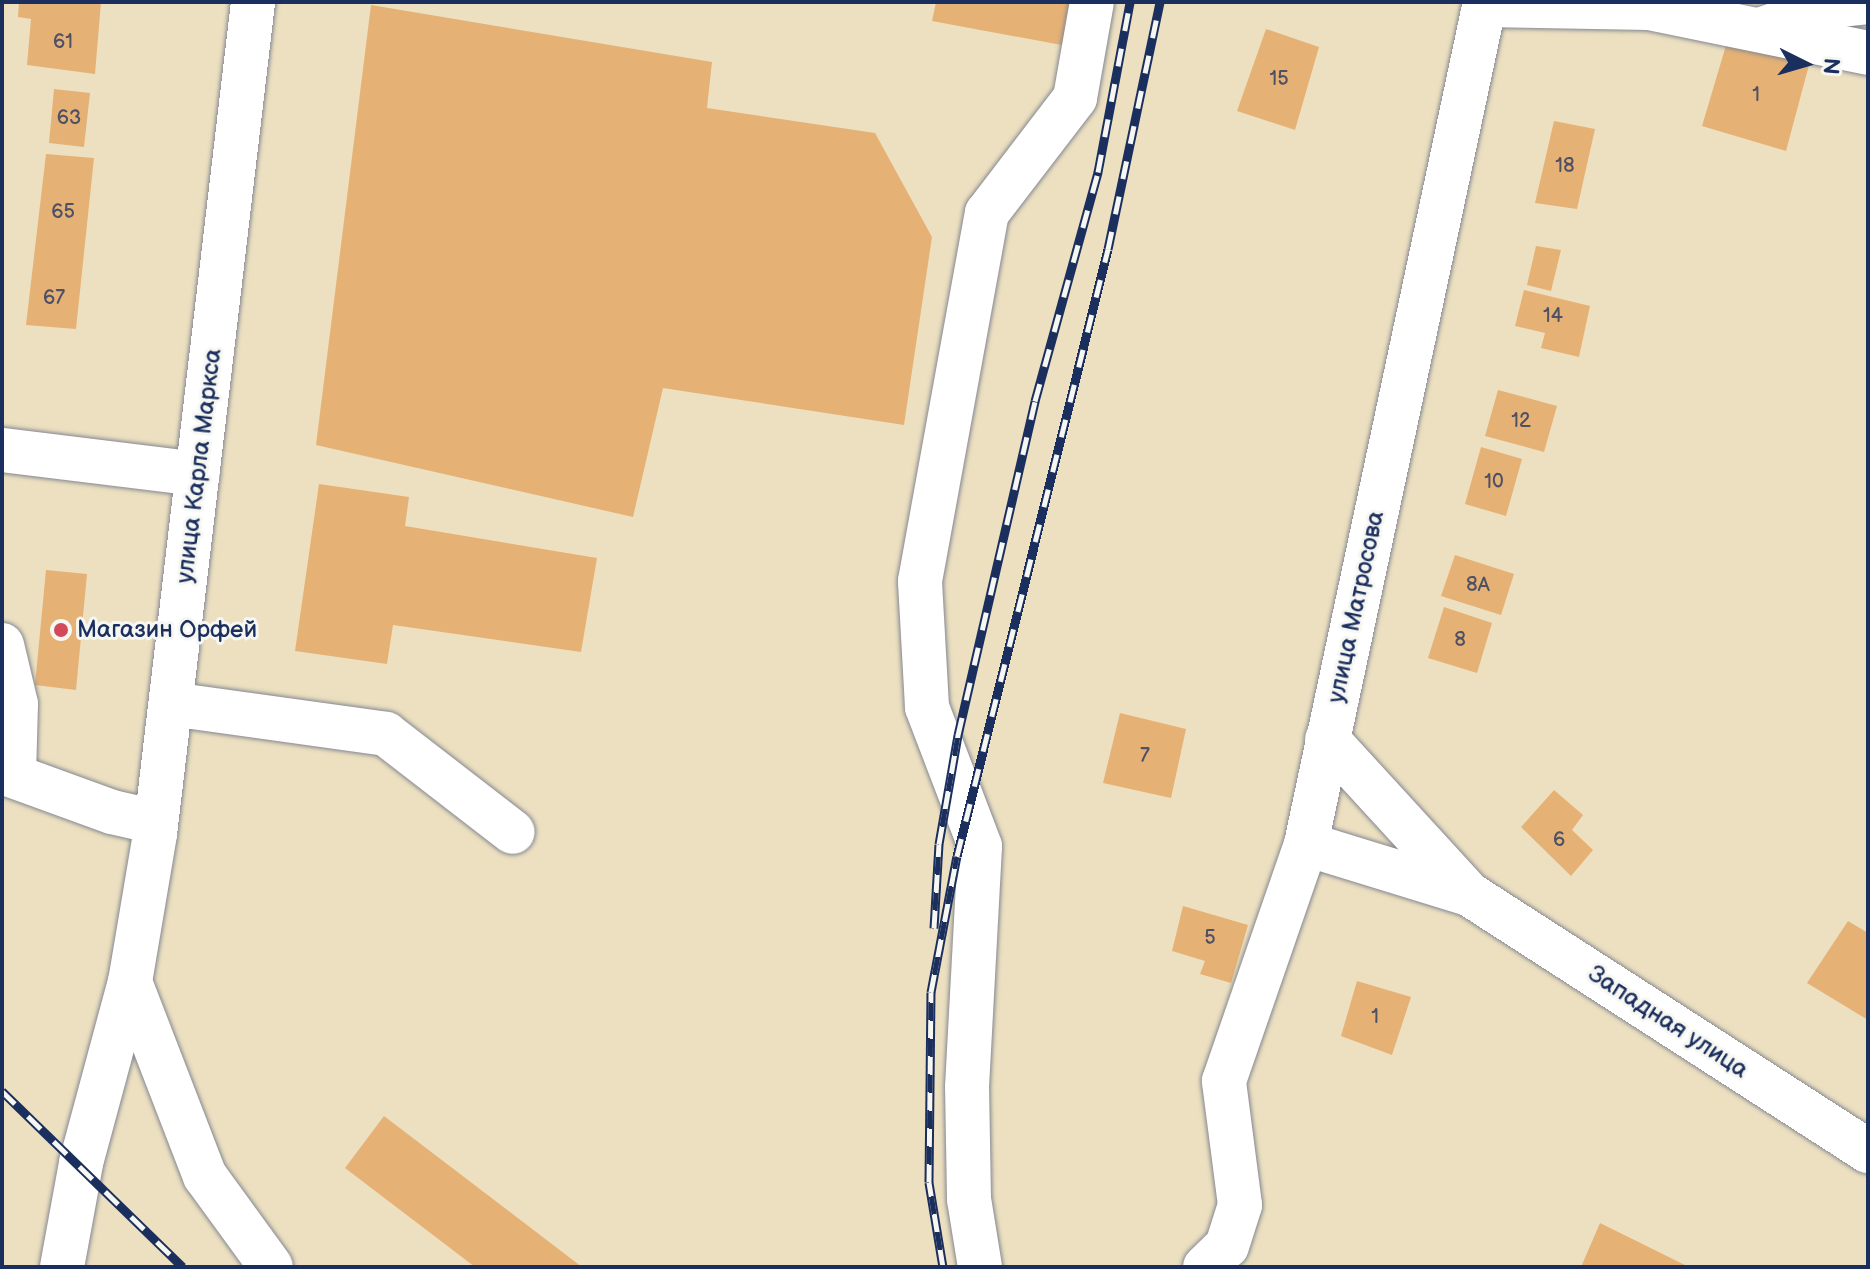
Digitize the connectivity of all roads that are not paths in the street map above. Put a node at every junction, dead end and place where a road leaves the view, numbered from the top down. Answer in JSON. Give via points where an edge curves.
{"nodes":[{"id":1,"x":253,"y":2,"type":"edge"},
{"id":2,"x":1092,"y":2,"type":"edge"},
{"id":3,"x":1868,"y":2,"type":"edge"},
{"id":4,"x":1485,"y":4,"type":"edge"},
{"id":5,"x":1757,"y":30,"type":"junction"},
{"id":6,"x":1868,"y":53,"type":"edge"},
{"id":7,"x":2,"y":450,"type":"edge"},
{"id":8,"x":198,"y":474,"type":"junction"},
{"id":9,"x":2,"y":645,"type":"edge"},
{"id":10,"x":171,"y":704,"type":"junction"},
{"id":11,"x":1327,"y":739,"type":"junction"},
{"id":12,"x":8,"y":774,"type":"edge"},
{"id":13,"x":156,"y":822,"type":"junction"},
{"id":14,"x":513,"y":832,"type":"dead end"},
{"id":15,"x":1306,"y":844,"type":"junction"},
{"id":16,"x":1469,"y":894,"type":"junction"},
{"id":17,"x":130,"y":982,"type":"junction"},
{"id":18,"x":1868,"y":1151,"type":"edge"},
{"id":19,"x":62,"y":1267,"type":"edge"},
{"id":20,"x":271,"y":1267,"type":"edge"},
{"id":21,"x":980,"y":1267,"type":"edge"},
{"id":22,"x":1205,"y":1267,"type":"edge"}],
"edges":[{"from":1,"to":8,"type":"street","name":"улица Карла Маркса"},
{"from":2,"to":21,"type":"street","via":[[1075,98],[987,213],[920,581],[927,707],[980,846],[967,1087],[969,1199]]},
{"from":3,"to":5,"type":"street","via":[[1830,6]]},
{"from":4,"to":5,"type":"street","via":[[1649,8]]},
{"from":4,"to":11,"type":"street","name":"улица Матросова"},
{"from":5,"to":6,"type":"street"},
{"from":7,"to":8,"type":"street"},
{"from":8,"to":10,"type":"street","name":"улица Карла Маркса"},
{"from":9,"to":12,"type":"street","via":[[16,704]]},
{"from":10,"to":13,"type":"street","name":"улица Карла Маркса"},
{"from":10,"to":14,"type":"street","via":[[386,734]]},
{"from":11,"to":15,"type":"street","name":"улица Матросова"},
{"from":11,"to":16,"type":"street"},
{"from":12,"to":13,"type":"street","via":[[112,812]]},
{"from":13,"to":17,"type":"street","name":"улица Карла Маркса"},
{"from":15,"to":16,"type":"street"},
{"from":15,"to":22,"type":"street","name":"улица Матросова","via":[[1224,1081],[1240,1205],[1227,1246]]},
{"from":16,"to":18,"type":"street","name":"Западная улица"},
{"from":17,"to":19,"type":"street","name":"улица Карла Маркса","via":[[81,1163]]},
{"from":17,"to":20,"type":"street","via":[[205,1176]]}]}
